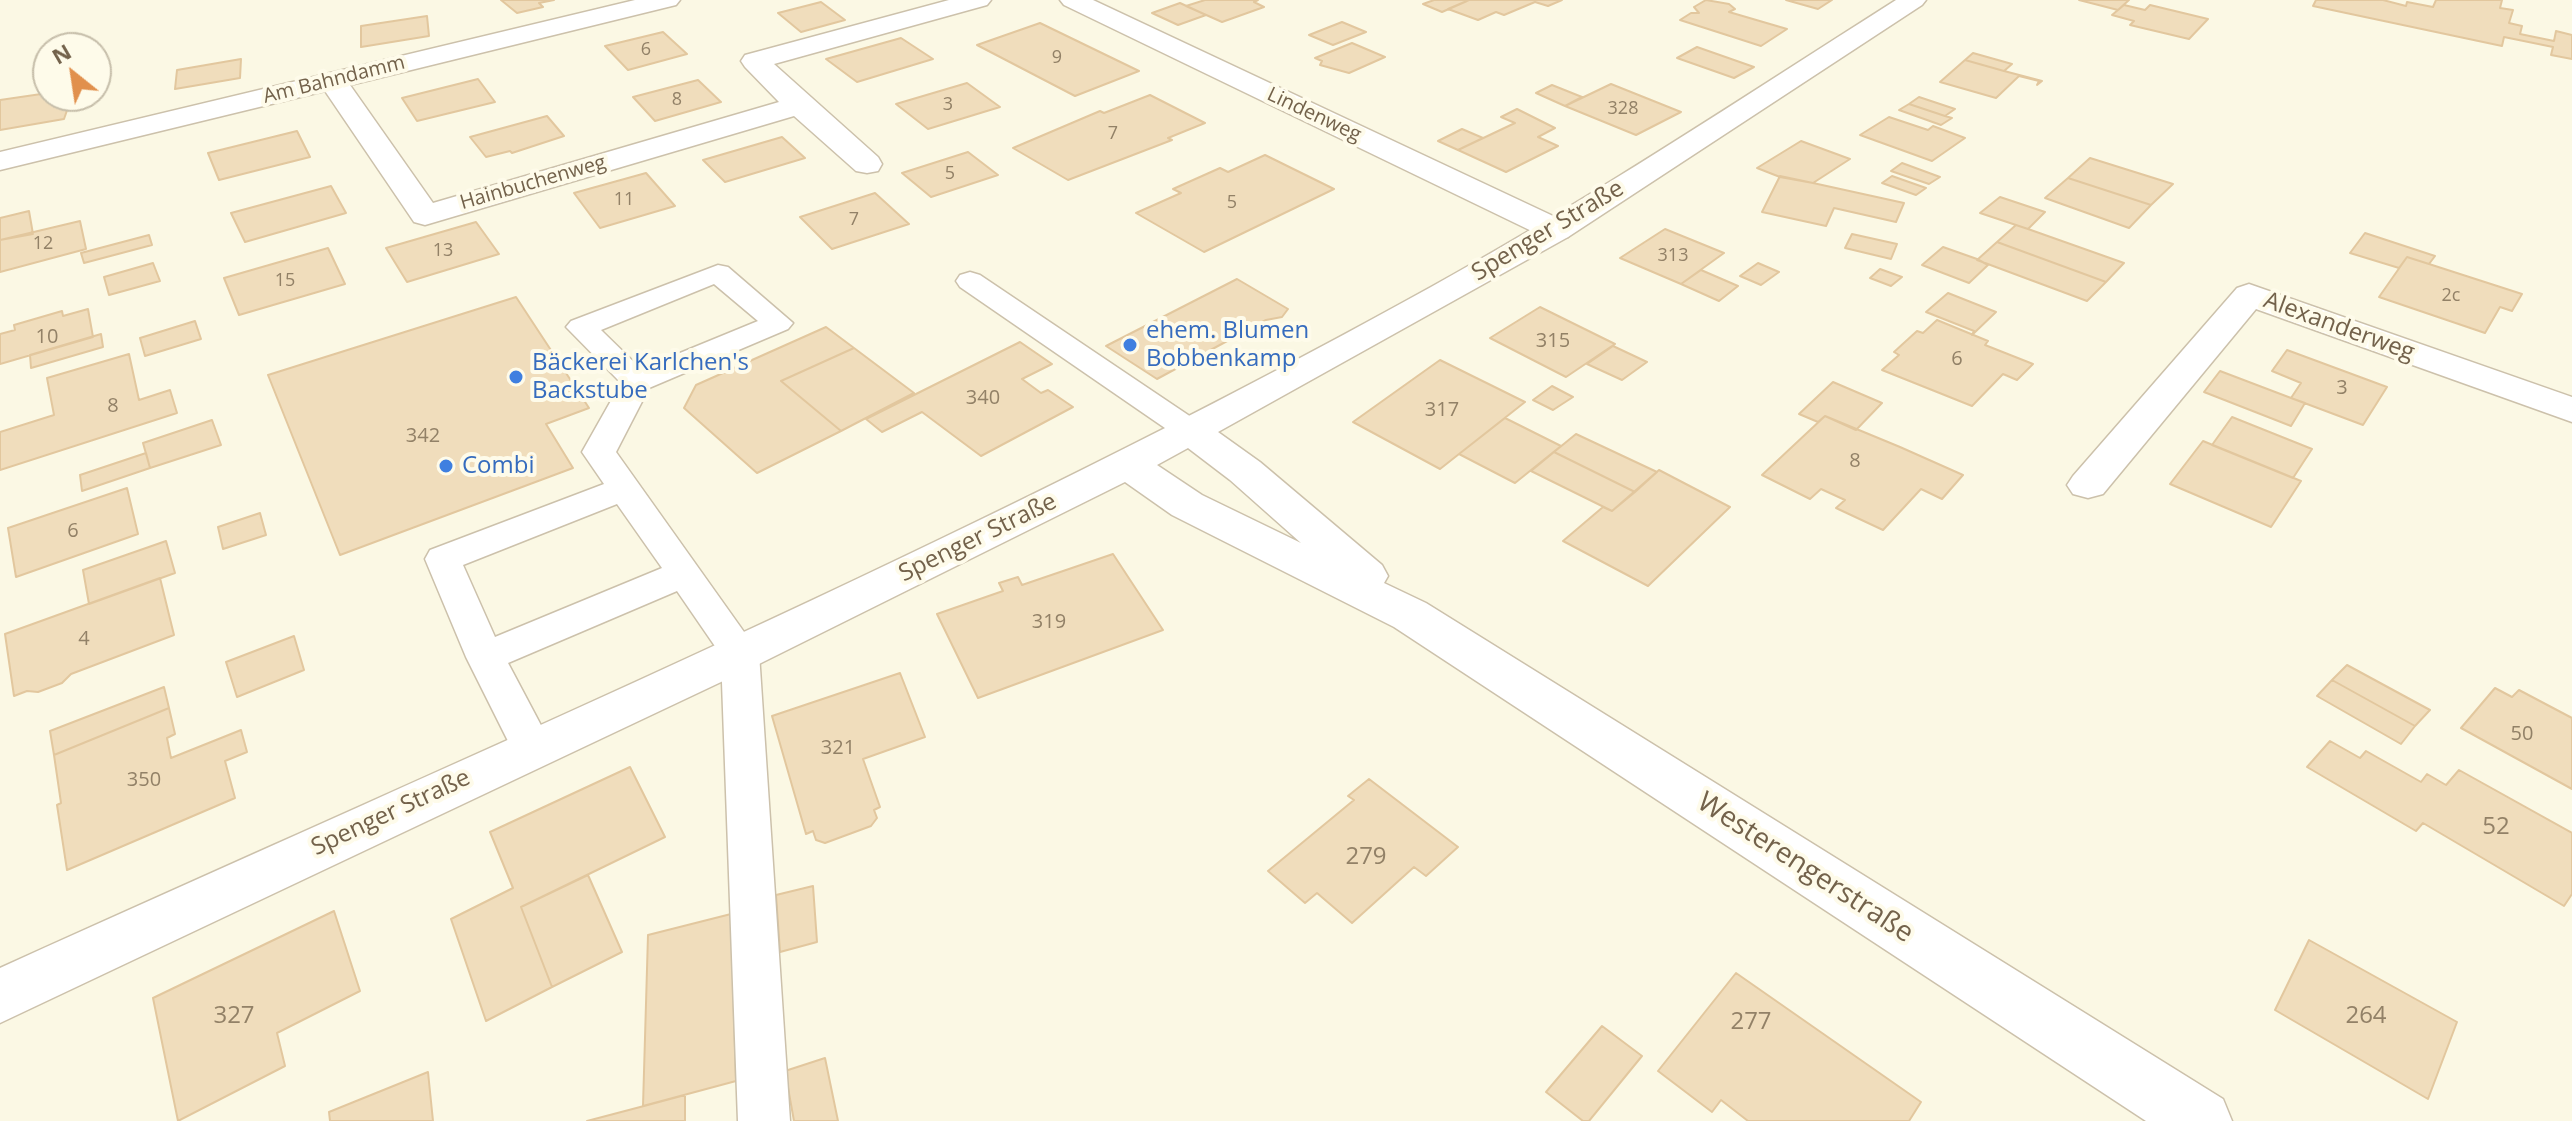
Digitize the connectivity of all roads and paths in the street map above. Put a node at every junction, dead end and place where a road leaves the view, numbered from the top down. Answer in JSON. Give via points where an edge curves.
{"nodes":[{"id":1,"x":667,"y":0,"type":"edge"},
{"id":2,"x":978,"y":0,"type":"edge"},
{"id":3,"x":1073,"y":0,"type":"edge"},
{"id":4,"x":1913,"y":0,"type":"edge"},
{"id":5,"x":1139,"y":4,"type":"dead end"},
{"id":6,"x":596,"y":8,"type":"edge"},
{"id":7,"x":1105,"y":16,"type":"junction"},
{"id":8,"x":332,"y":80,"type":"junction"},
{"id":9,"x":799,"y":105,"type":"junction"},
{"id":10,"x":0,"y":161,"type":"edge"},
{"id":11,"x":867,"y":164,"type":"dead end"},
{"id":12,"x":1556,"y":230,"type":"junction"},
{"id":13,"x":970,"y":281,"type":"dead end"},
{"id":14,"x":637,"y":382,"type":"junction"},
{"id":15,"x":2572,"y":410,"type":"edge"},
{"id":16,"x":1189,"y":430,"type":"junction"},
{"id":17,"x":1128,"y":464,"type":"junction"},
{"id":18,"x":2088,"y":485,"type":"dead end"},
{"id":19,"x":625,"y":488,"type":"junction"},
{"id":20,"x":685,"y":573,"type":"junction"},
{"id":21,"x":1410,"y":615,"type":"junction"},
{"id":22,"x":740,"y":653,"type":"junction"},
{"id":23,"x":485,"y":657,"type":"junction"},
{"id":24,"x":532,"y":748,"type":"junction"},
{"id":25,"x":0,"y":996,"type":"edge"},
{"id":26,"x":764,"y":1121,"type":"edge"},
{"id":27,"x":2201,"y":1121,"type":"edge"}],
"edges":[{"from":1,"to":6,"type":"street","name":"Am Bahndamm"},
{"from":2,"to":9,"type":"street","via":[[755,61]]},
{"from":3,"to":7,"type":"street","name":"Lindenweg"},
{"from":4,"to":12,"type":"street","name":"Spenger Straße"},
{"from":5,"to":7,"type":"street"},
{"from":6,"to":8,"type":"street","name":"Am Bahndamm"},
{"from":7,"to":12,"type":"street","name":"Lindenweg"},
{"from":8,"to":9,"type":"street","name":"Hainbuchenweg","via":[[425,215]]},
{"from":8,"to":10,"type":"street","name":"Am Bahndamm"},
{"from":9,"to":11,"type":"street"},
{"from":12,"to":16,"type":"street","name":"Spenger Straße"},
{"from":13,"to":16,"type":"lane"},
{"from":14,"to":14,"type":"lane","via":[[707,352],[778,323],[718,273],[581,327]]},
{"from":14,"to":19,"type":"lane","via":[[599,452]]},
{"from":15,"to":18,"type":"street","name":"Alexanderweg","via":[[2249,295]]},
{"from":16,"to":17,"type":"street","name":"Spenger Straße"},
{"from":16,"to":21,"type":"street","name":"Westerengerstraße","via":[[1245,471]]},
{"from":17,"to":21,"type":"street","name":"Westerengerstraße","via":[[1187,505]]},
{"from":17,"to":22,"type":"street","name":"Spenger Straße"},
{"from":19,"to":20,"type":"lane"},
{"from":19,"to":23,"type":"lane","via":[[443,559]]},
{"from":20,"to":22,"type":"lane"},
{"from":20,"to":23,"type":"lane"},
{"from":21,"to":27,"type":"street","name":"Westerengerstraße"},
{"from":22,"to":24,"type":"street","name":"Spenger Straße"},
{"from":22,"to":26,"type":"lane"},
{"from":23,"to":24,"type":"lane"},
{"from":24,"to":25,"type":"street","name":"Spenger Straße"}]}
